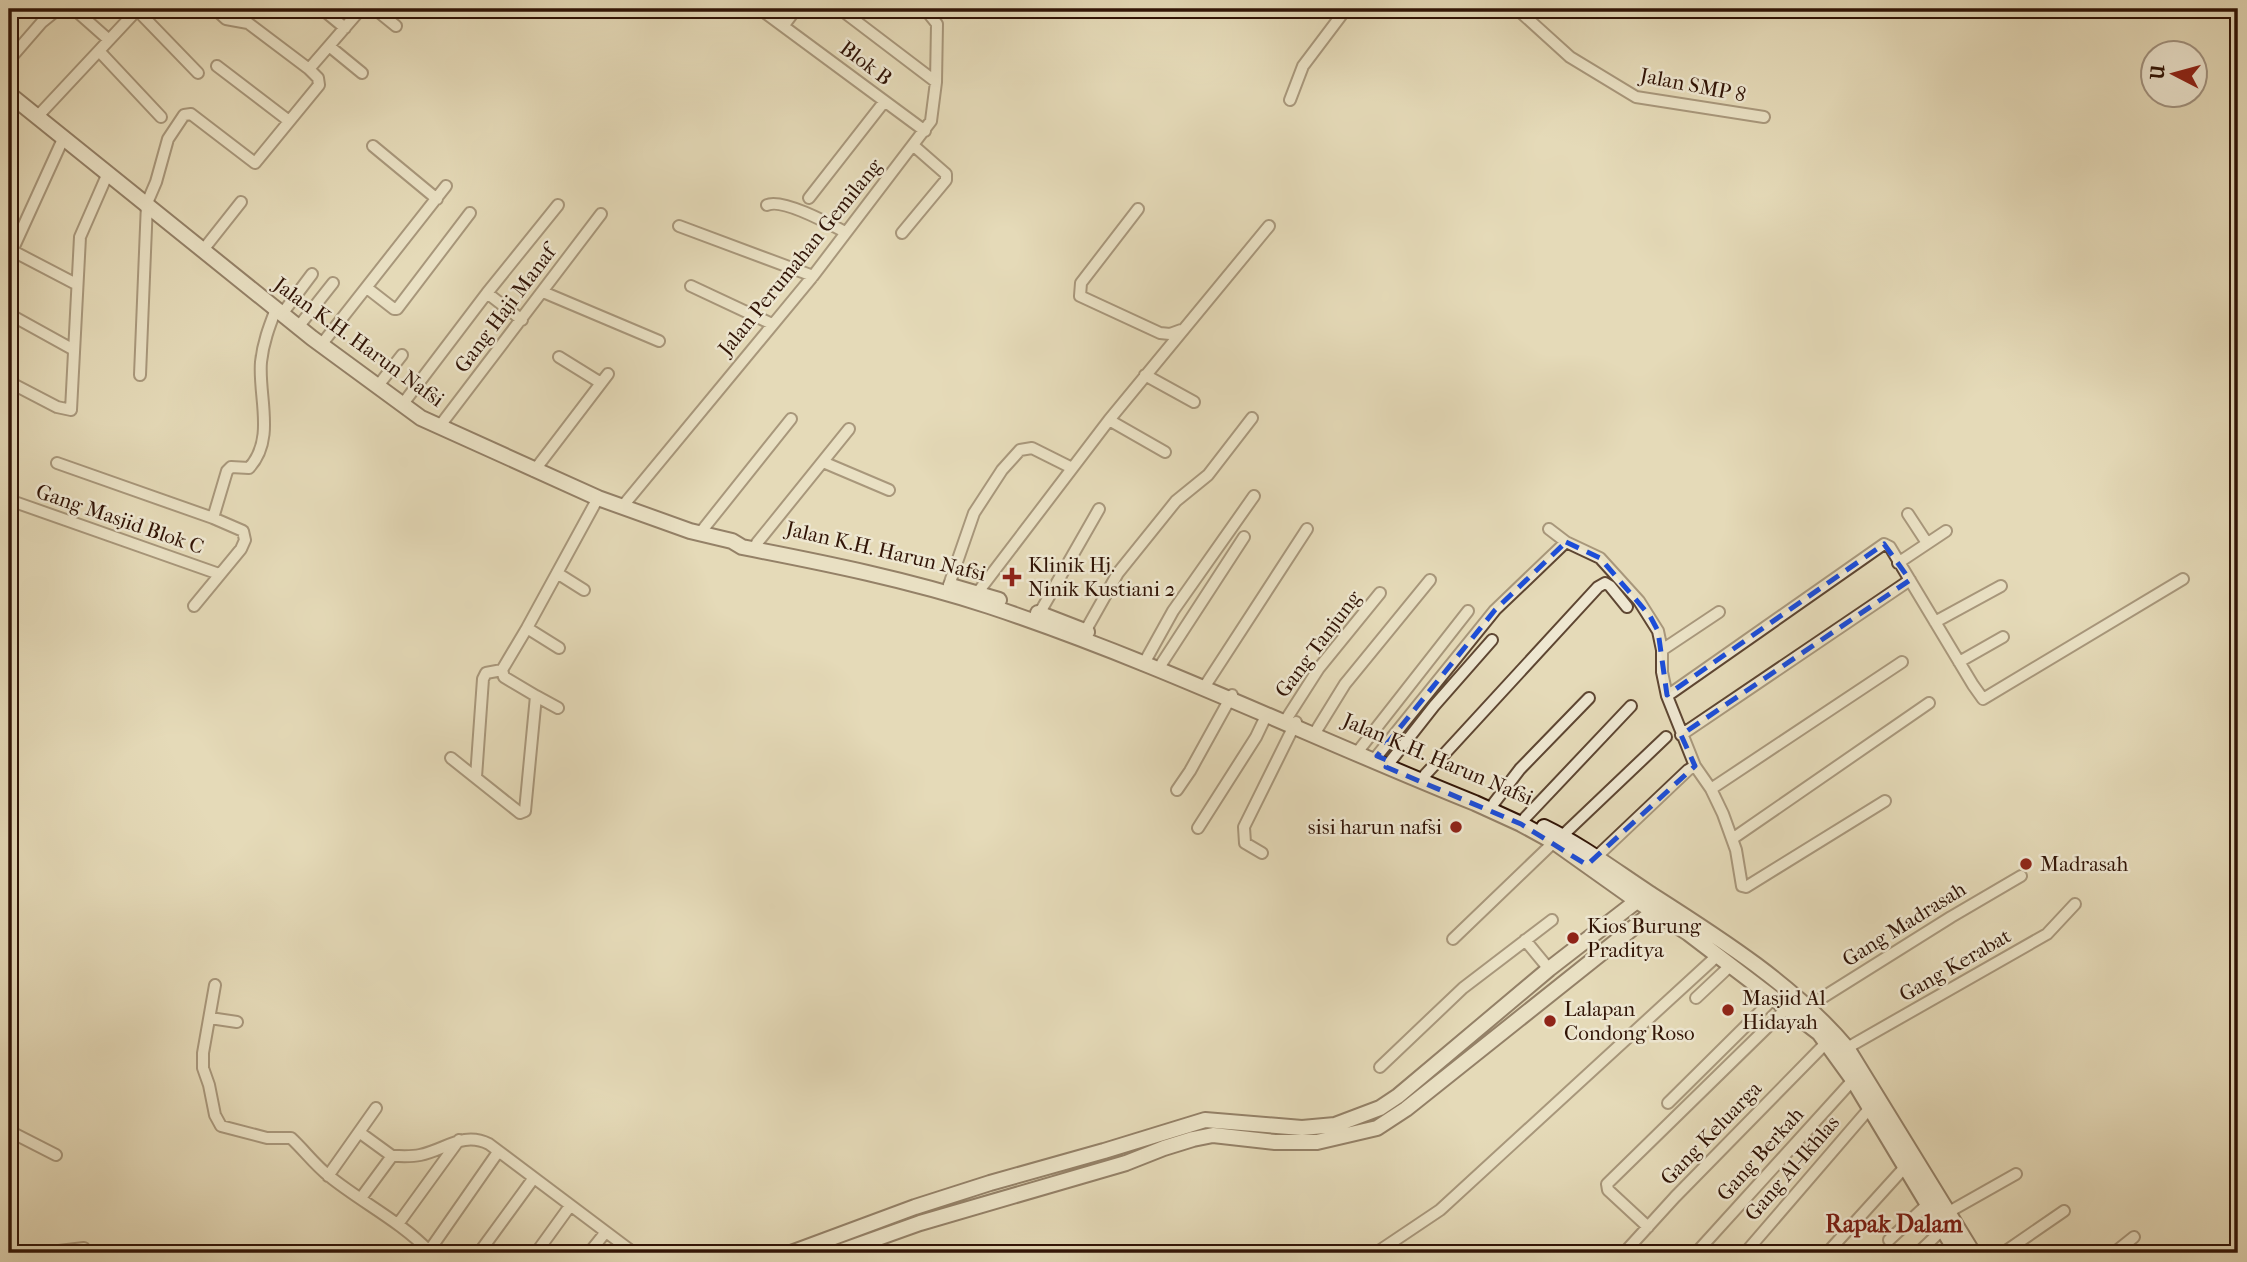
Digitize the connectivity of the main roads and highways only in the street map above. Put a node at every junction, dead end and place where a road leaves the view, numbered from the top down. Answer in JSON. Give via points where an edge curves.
{"nodes":[{"id":1,"x":9,"y":94,"type":"edge"},
{"id":2,"x":732,"y":541,"type":"junction"},
{"id":3,"x":927,"y":584,"type":"junction"},
{"id":4,"x":1083,"y":635,"type":"junction"},
{"id":5,"x":1145,"y":661,"type":"junction"},
{"id":6,"x":1205,"y":685,"type":"junction"},
{"id":7,"x":1231,"y":697,"type":"junction"},
{"id":8,"x":1292,"y":722,"type":"junction"},
{"id":9,"x":1384,"y":761,"type":"junction"},
{"id":10,"x":1558,"y":839,"type":"junction"},
{"id":11,"x":1642,"y":897,"type":"junction"},
{"id":12,"x":1659,"y":907,"type":"junction"},
{"id":13,"x":915,"y":1207,"type":"junction"},
{"id":14,"x":920,"y":1223,"type":"junction"},
{"id":15,"x":1950,"y":1233,"type":"junction"},
{"id":16,"x":791,"y":1253,"type":"edge"},
{"id":17,"x":835,"y":1253,"type":"edge"},
{"id":18,"x":1957,"y":1253,"type":"edge"},
{"id":19,"x":1973,"y":1253,"type":"edge"}],
"edges":[{"from":1,"to":2,"type":"main road","name":"Jalan K.H. Harun Nafsi","via":[[402,405],[439,427],[598,498]]},
{"from":2,"to":3,"type":"main road","name":"Jalan K.H. Harun Nafsi"},
{"from":2,"to":3,"type":"main road","name":"Jalan K.H. Harun Nafsi","via":[[742,547]]},
{"from":3,"to":4,"type":"main road","name":"Jalan K.H. Harun Nafsi"},
{"from":3,"to":4,"type":"main road","name":"Jalan K.H. Harun Nafsi","via":[[978,592]]},
{"from":4,"to":5,"type":"main road","name":"Jalan K.H. Harun Nafsi"},
{"from":5,"to":6,"type":"main road","name":"Jalan K.H. Harun Nafsi"},
{"from":5,"to":6,"type":"main road","name":"Jalan K.H. Harun Nafsi","via":[[1162,663]]},
{"from":6,"to":7,"type":"main road","name":"Jalan K.H. Harun Nafsi"},
{"from":7,"to":8,"type":"main road","name":"Jalan K.H. Harun Nafsi"},
{"from":7,"to":8,"type":"main road","name":"Jalan K.H. Harun Nafsi","via":[[1266,716]]},
{"from":8,"to":9,"type":"main road","name":"Jalan K.H. Harun Nafsi"},
{"from":8,"to":9,"type":"main road","name":"Jalan K.H. Harun Nafsi"},
{"from":9,"to":10,"type":"main road","name":"Jalan K.H. Harun Nafsi"},
{"from":9,"to":10,"type":"main road","name":"Jalan K.H. Harun Nafsi","via":[[1494,803]]},
{"from":10,"to":11,"type":"main road","name":"Jalan K.H. Harun Nafsi"},
{"from":11,"to":12,"type":"main road","name":"Jalan K.H. Harun Nafsi"},
{"from":11,"to":13,"type":"main road","via":[[1380,1108],[1335,1125],[1302,1128],[1205,1120]]},
{"from":12,"to":14,"type":"main road","via":[[1377,1128],[1317,1142],[1213,1135]]},
{"from":12,"to":15,"type":"main road","name":"Jalan K.H. Harun Nafsi","via":[[1819,1033]]},
{"from":12,"to":15,"type":"main road","name":"Jalan K.H. Harun Nafsi","via":[[1701,925],[1809,1006],[1847,1048],[1947,1213]]},
{"from":13,"to":14,"type":"main road"},
{"from":13,"to":16,"type":"main road"},
{"from":14,"to":17,"type":"main road"},
{"from":15,"to":18,"type":"main road","name":"Jalan K.H. Harun Nafsi"},
{"from":15,"to":19,"type":"main road","name":"Jalan K.H. Harun Nafsi"}]}
